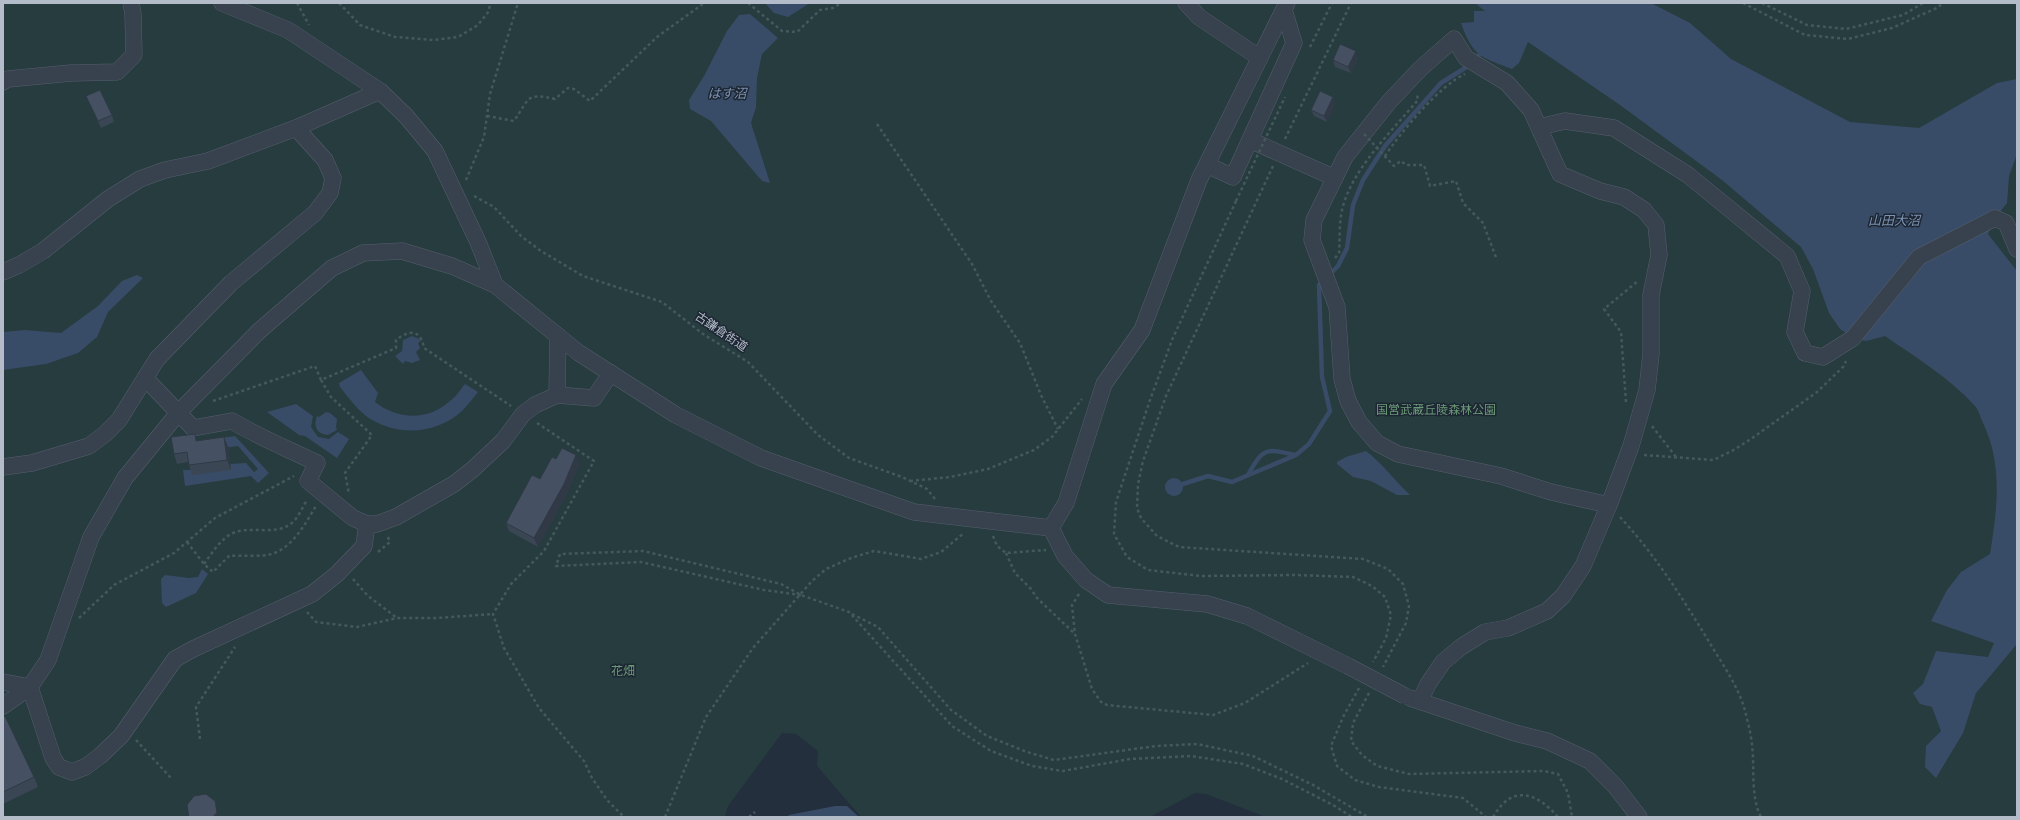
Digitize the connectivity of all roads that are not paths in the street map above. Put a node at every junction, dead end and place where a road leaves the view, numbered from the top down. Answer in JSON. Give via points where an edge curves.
{"nodes":[{"id":1,"x":131,"y":3,"type":"edge"},
{"id":2,"x":222,"y":3,"type":"edge"},
{"id":3,"x":1186,"y":3,"type":"edge"},
{"id":4,"x":1285,"y":7,"type":"edge"},
{"id":5,"x":1260,"y":58,"type":"junction"},
{"id":6,"x":3,"y":82,"type":"edge"},
{"id":7,"x":380,"y":91,"type":"junction"},
{"id":8,"x":1539,"y":127,"type":"junction"},
{"id":9,"x":296,"y":128,"type":"junction"},
{"id":10,"x":1250,"y":140,"type":"junction"},
{"id":11,"x":1207,"y":165,"type":"junction"},
{"id":12,"x":1335,"y":178,"type":"junction"},
{"id":13,"x":2017,"y":248,"type":"edge"},
{"id":14,"x":3,"y":272,"type":"edge"},
{"id":15,"x":495,"y":285,"type":"junction"},
{"id":16,"x":558,"y":336,"type":"junction"},
{"id":17,"x":611,"y":374,"type":"junction"},
{"id":18,"x":145,"y":378,"type":"junction"},
{"id":19,"x":557,"y":395,"type":"junction"},
{"id":20,"x":179,"y":412,"type":"junction"},
{"id":21,"x":3,"y":467,"type":"edge"},
{"id":22,"x":1609,"y":505,"type":"junction"},
{"id":23,"x":360,"y":521,"type":"junction"},
{"id":24,"x":1051,"y":528,"type":"junction"},
{"id":25,"x":3,"y":682,"type":"edge"},
{"id":26,"x":30,"y":687,"type":"junction"},
{"id":27,"x":1420,"y":701,"type":"junction"},
{"id":28,"x":3,"y":706,"type":"edge"},
{"id":29,"x":1639,"y":817,"type":"edge"}],
"edges":[{"from":1,"to":6,"type":"street","via":[[134,55],[117,72],[71,73],[8,79]]},
{"from":2,"to":7,"type":"street","via":[[288,30]]},
{"from":3,"to":5,"type":"street","via":[[1199,17]]},
{"from":4,"to":5,"type":"street"},
{"from":4,"to":10,"type":"street","via":[[1294,44]]},
{"from":5,"to":11,"type":"street"},
{"from":7,"to":9,"type":"street"},
{"from":7,"to":15,"type":"street","via":[[406,116],[435,151],[460,194]]},
{"from":8,"to":12,"type":"street","via":[[1531,110],[1508,83],[1474,63],[1454,39],[1413,76],[1345,157]]},
{"from":8,"to":13,"type":"street","via":[[1565,120],[1614,128],[1688,175],[1787,256],[1802,291],[1795,332],[1805,353],[1824,357],[1853,338],[1919,257],[1995,218],[2006,223]]},
{"from":8,"to":22,"type":"street","via":[[1560,174],[1600,191],[1624,197],[1644,210],[1656,225],[1659,255],[1651,294],[1651,354],[1648,383],[1634,410],[1627,454]]},
{"from":9,"to":14,"type":"street","via":[[208,161],[165,170],[140,179],[108,199],[43,251]]},
{"from":9,"to":18,"type":"street","via":[[325,160],[333,178],[330,193],[315,213],[231,283],[157,359]]},
{"from":10,"to":11,"type":"street","via":[[1233,177]]},
{"from":10,"to":12,"type":"street"},
{"from":11,"to":24,"type":"street","via":[[1142,330],[1104,384],[1066,503]]},
{"from":12,"to":22,"type":"street","via":[[1314,220],[1312,240],[1338,307],[1342,379],[1348,401],[1359,422],[1377,443],[1398,454],[1501,476],[1552,492]]},
{"from":15,"to":16,"type":"street"},
{"from":15,"to":20,"type":"street","via":[[452,266],[402,251],[362,253],[332,268],[259,331]]},
{"from":16,"to":17,"type":"street"},
{"from":16,"to":19,"type":"street"},
{"from":17,"to":19,"type":"street","via":[[594,398]]},
{"from":17,"to":24,"type":"street","via":[[676,415],[761,458],[914,512]]},
{"from":18,"to":20,"type":"street"},
{"from":18,"to":21,"type":"street","via":[[119,420],[89,446],[32,463]]},
{"from":19,"to":23,"type":"street","via":[[535,405],[523,414],[503,441],[454,484],[396,517],[377,524]]},
{"from":20,"to":23,"type":"street","via":[[193,428],[232,421],[259,437],[317,464],[316,487]]},
{"from":20,"to":26,"type":"street","via":[[125,478],[91,537],[48,660]]},
{"from":22,"to":27,"type":"street","via":[[1583,566],[1563,596],[1547,611],[1508,628],[1485,632],[1461,647],[1443,662]]},
{"from":23,"to":26,"type":"street","via":[[364,546],[343,568],[312,594],[175,659],[126,729],[100,756],[85,767],[72,772],[59,767],[53,758]]},
{"from":24,"to":27,"type":"street","bridge":true,"via":[[1064,556],[1086,580],[1108,595],[1207,604],[1247,616],[1405,696]]},
{"from":25,"to":26,"type":"street"},
{"from":26,"to":28,"type":"street"},
{"from":27,"to":29,"type":"street","via":[[1547,741],[1590,761],[1615,786]]}]}
